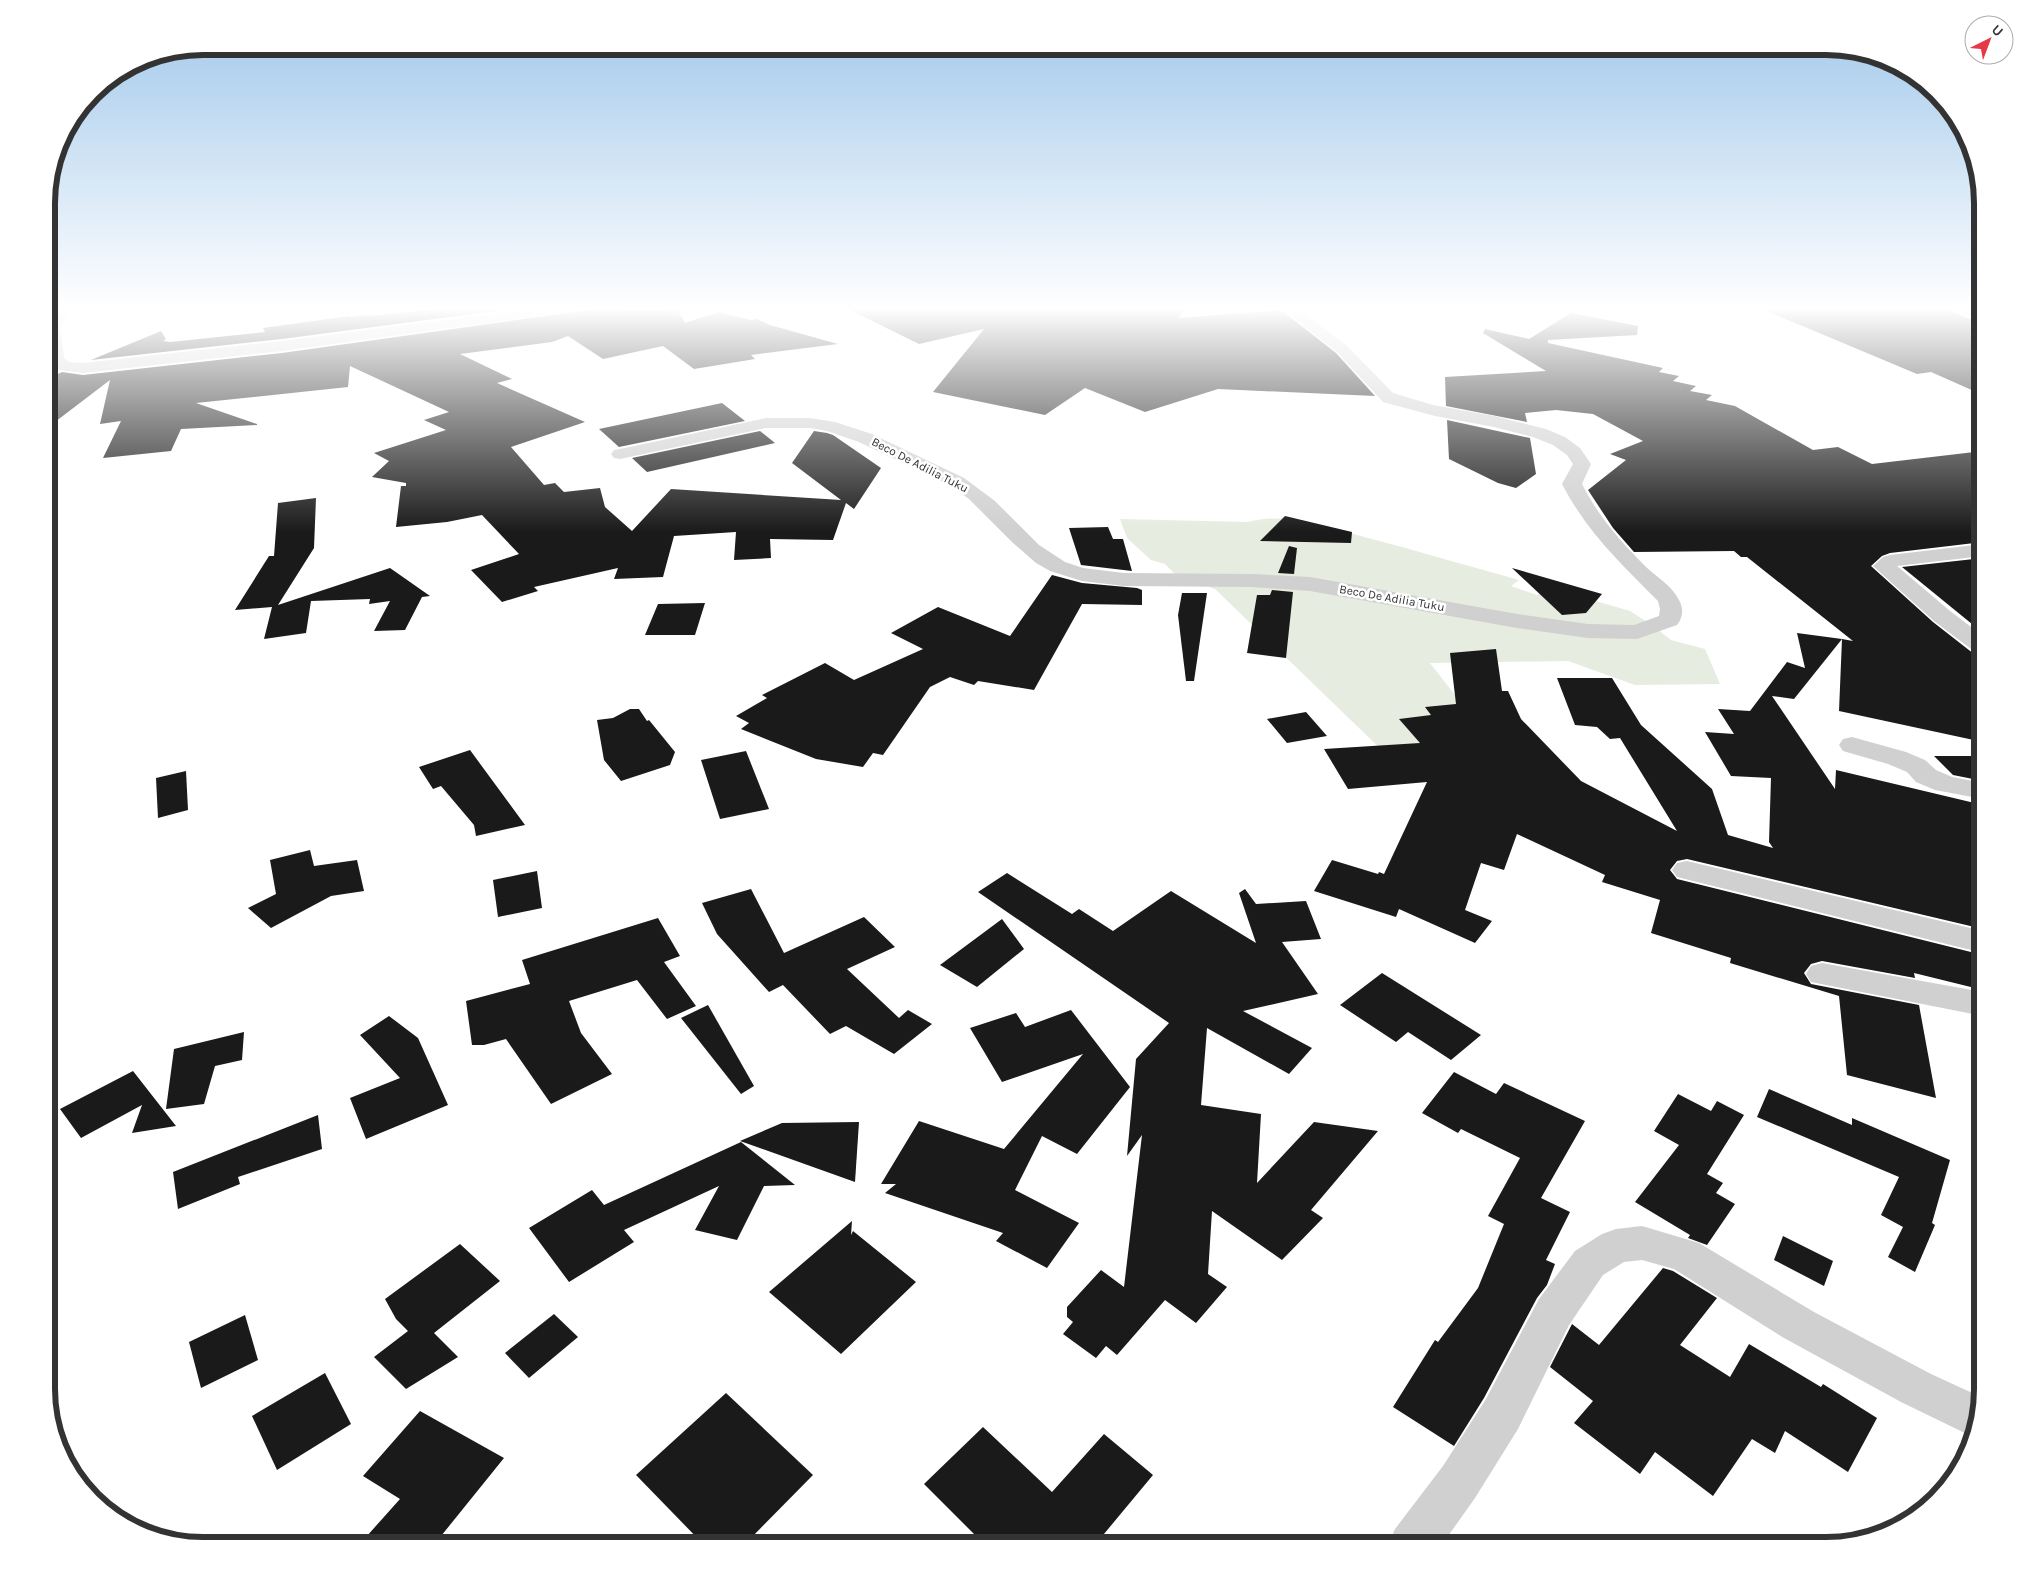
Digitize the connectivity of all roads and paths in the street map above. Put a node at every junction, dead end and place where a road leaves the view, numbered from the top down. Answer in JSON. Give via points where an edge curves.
{"nodes":[{"id":1,"x":1375,"y":383,"type":"edge"},
{"id":2,"x":620,"y":454,"type":"dead end"},
{"id":3,"x":1974,"y":551,"type":"edge"},
{"id":4,"x":1974,"y":640,"type":"edge"},
{"id":5,"x":1852,"y":745,"type":"dead end"},
{"id":6,"x":1974,"y":789,"type":"edge"},
{"id":7,"x":1687,"y":870,"type":"dead end"},
{"id":8,"x":1974,"y":940,"type":"edge"},
{"id":9,"x":1822,"y":974,"type":"dead end"},
{"id":10,"x":1974,"y":1002,"type":"edge"},
{"id":11,"x":1972,"y":1414,"type":"edge"},
{"id":12,"x":1419,"y":1537,"type":"edge"}],
"edges":[{"from":1,"to":2,"type":"street","name":"Beco De Adilia Tuku","via":[[1389,398],[1523,428],[1557,438],[1565,444],[1582,464],[1572,484],[1588,514],[1627,560],[1668,599],[1672,606],[1668,620],[1637,632],[1588,631],[1310,584],[1134,580],[1073,572],[1026,546],[975,494],[953,480],[865,437],[811,422],[766,423]]},
{"from":3,"to":4,"type":"street","via":[[1890,561],[1884,566]]},
{"from":5,"to":6,"type":"street","via":[[1903,760],[1945,784]]},
{"from":7,"to":8,"type":"street"},
{"from":9,"to":10,"type":"street"},
{"from":11,"to":12,"type":"street","via":[[1799,1325],[1685,1255],[1642,1243],[1616,1246],[1589,1263],[1554,1312],[1502,1414],[1459,1482]]}]}
